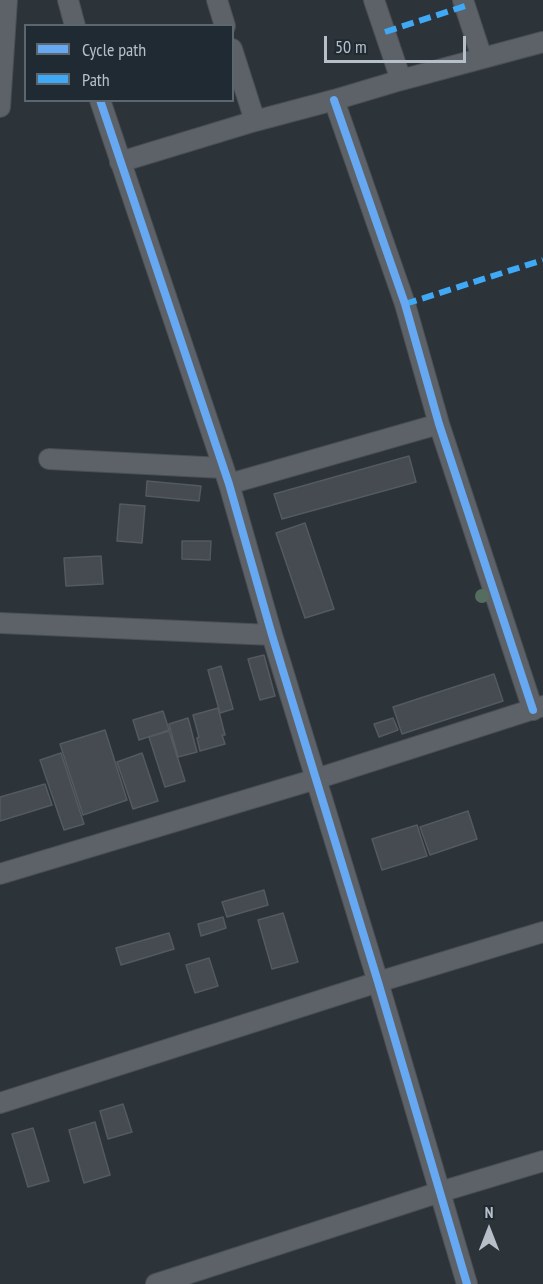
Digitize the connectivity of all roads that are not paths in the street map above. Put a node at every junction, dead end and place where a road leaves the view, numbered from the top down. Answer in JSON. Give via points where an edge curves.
{"nodes":[{"id":1,"x":8,"y":0,"type":"edge"},
{"id":2,"x":68,"y":0,"type":"edge"},
{"id":3,"x":217,"y":0,"type":"edge"},
{"id":4,"x":374,"y":0,"type":"edge"},
{"id":5,"x":463,"y":0,"type":"edge"},
{"id":6,"x":74,"y":24,"type":"edge"},
{"id":7,"x":224,"y":24,"type":"edge"},
{"id":8,"x":543,"y":42,"type":"edge"},
{"id":9,"x":234,"y":55,"type":"edge"},
{"id":10,"x":482,"y":58,"type":"junction"},
{"id":11,"x":401,"y":80,"type":"junction"},
{"id":12,"x":334,"y":100,"type":"junction"},
{"id":13,"x":101,"y":102,"type":"edge"},
{"id":14,"x":0,"y":107,"type":"edge"},
{"id":15,"x":255,"y":121,"type":"junction"},
{"id":16,"x":120,"y":162,"type":"junction"},
{"id":17,"x":439,"y":424,"type":"junction"},
{"id":18,"x":50,"y":459,"type":"dead end"},
{"id":19,"x":226,"y":476,"type":"junction"},
{"id":20,"x":0,"y":623,"type":"edge"},
{"id":21,"x":272,"y":635,"type":"junction"},
{"id":22,"x":538,"y":708,"type":"edge"},
{"id":23,"x":316,"y":779,"type":"junction"},
{"id":24,"x":0,"y":874,"type":"edge"},
{"id":25,"x":543,"y":932,"type":"edge"},
{"id":26,"x":378,"y":982,"type":"junction"},
{"id":27,"x":0,"y":1103,"type":"edge"},
{"id":28,"x":543,"y":1161,"type":"edge"},
{"id":29,"x":440,"y":1192,"type":"junction"},
{"id":30,"x":156,"y":1284,"type":"edge"},
{"id":31,"x":467,"y":1284,"type":"edge"}],
"edges":[{"from":1,"to":14,"type":"street"},
{"from":2,"to":6,"type":"street"},
{"from":3,"to":7,"type":"street"},
{"from":4,"to":11,"type":"street"},
{"from":5,"to":10,"type":"street"},
{"from":8,"to":10,"type":"street"},
{"from":9,"to":15,"type":"street"},
{"from":10,"to":11,"type":"street"},
{"from":11,"to":12,"type":"street"},
{"from":12,"to":15,"type":"street"},
{"from":12,"to":17,"type":"street","via":[[405,304]]},
{"from":13,"to":16,"type":"street"},
{"from":15,"to":16,"type":"street"},
{"from":16,"to":19,"type":"street"},
{"from":17,"to":19,"type":"street"},
{"from":17,"to":22,"type":"street"},
{"from":18,"to":19,"type":"street"},
{"from":19,"to":21,"type":"street"},
{"from":20,"to":21,"type":"street"},
{"from":21,"to":23,"type":"street"},
{"from":22,"to":23,"type":"street"},
{"from":23,"to":24,"type":"street"},
{"from":23,"to":26,"type":"street"},
{"from":25,"to":26,"type":"street"},
{"from":26,"to":27,"type":"street"},
{"from":26,"to":29,"type":"street"},
{"from":28,"to":29,"type":"street"},
{"from":29,"to":30,"type":"street"},
{"from":29,"to":31,"type":"street"}]}
